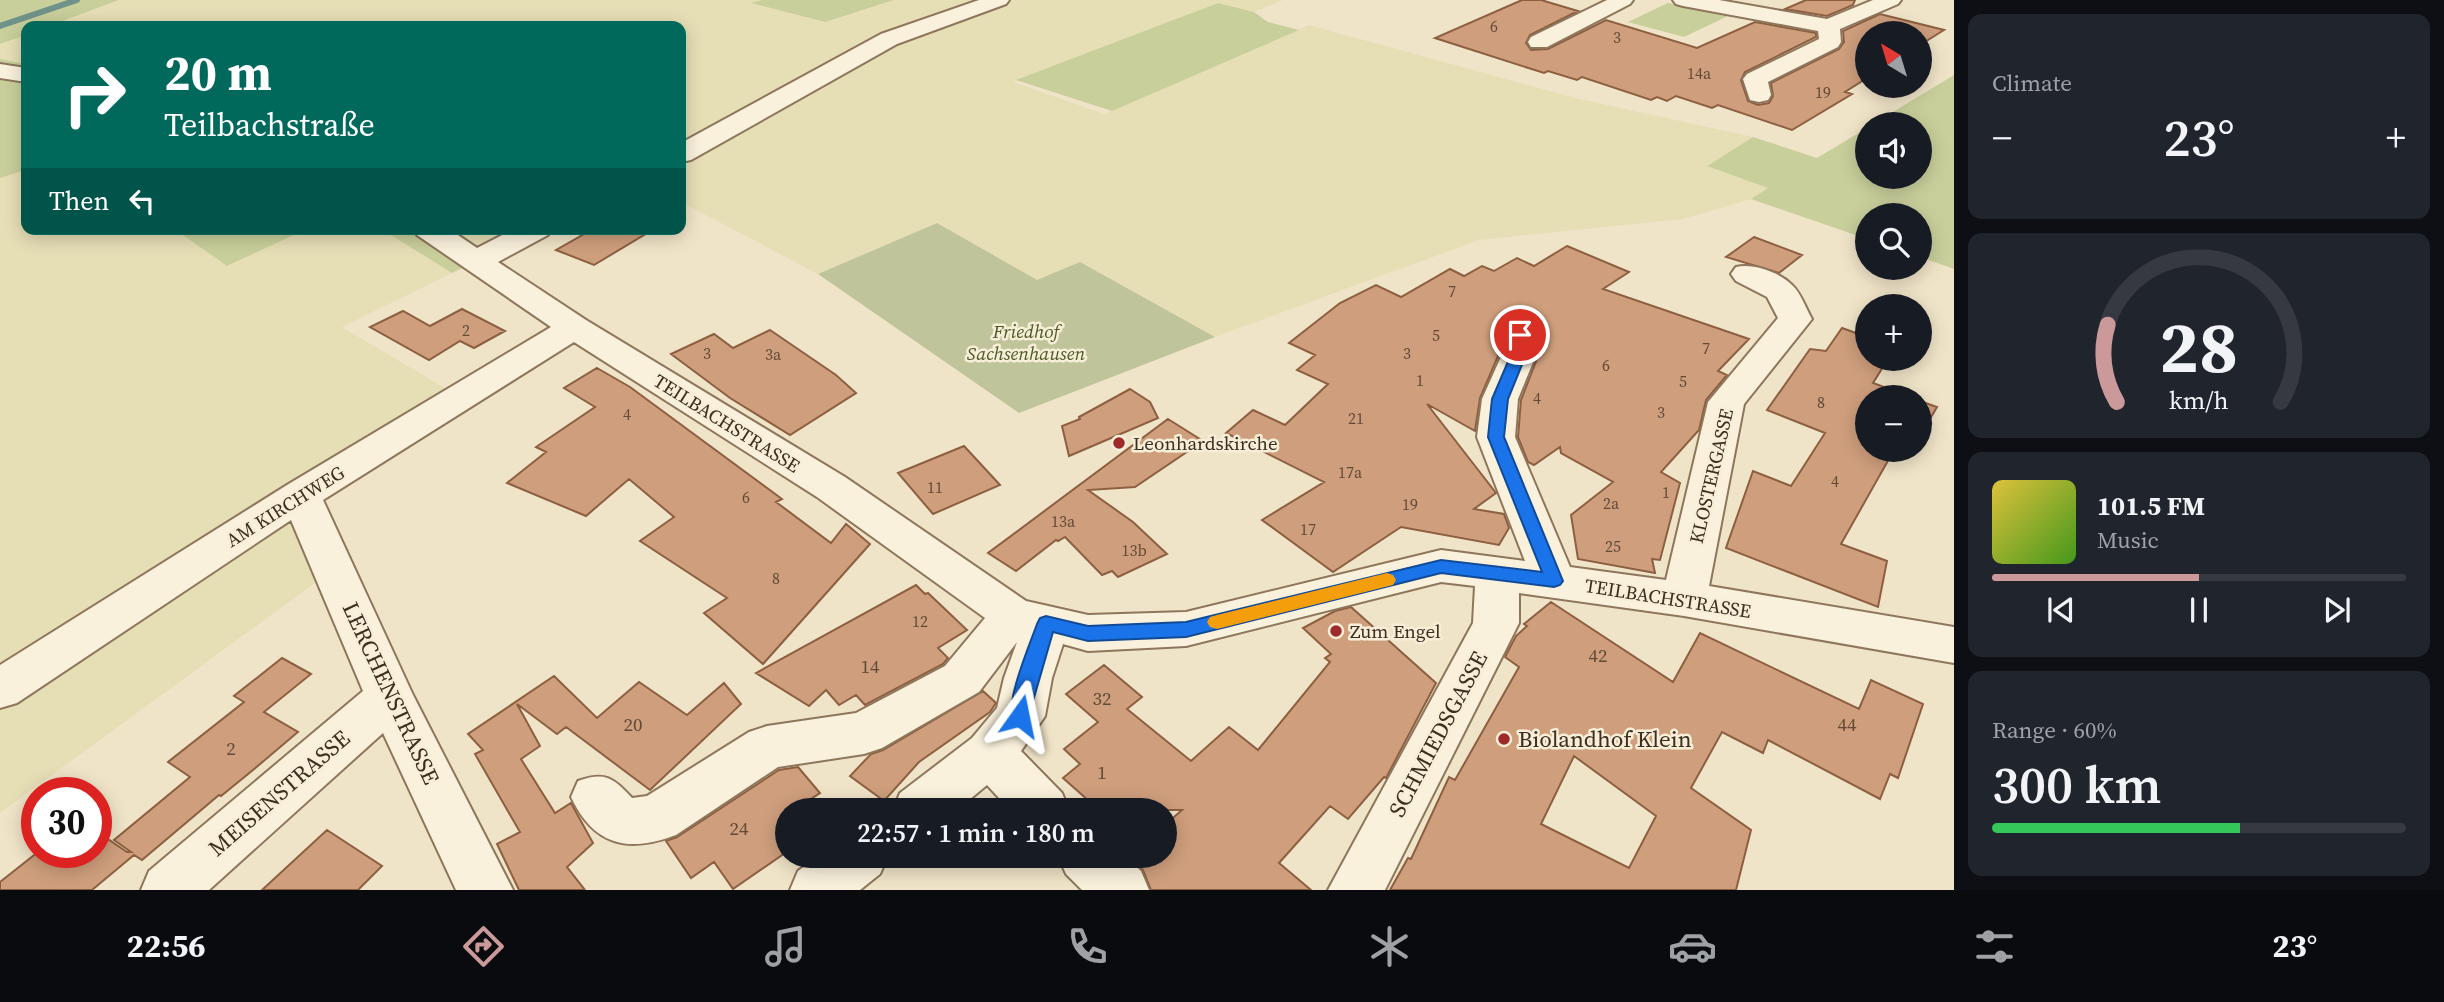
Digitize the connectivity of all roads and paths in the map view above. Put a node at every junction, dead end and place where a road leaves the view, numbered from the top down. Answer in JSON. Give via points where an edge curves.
{"nodes":[{"id":1,"x":999,"y":0,"type":"edge"},
{"id":2,"x":1623,"y":0,"type":"edge"},
{"id":3,"x":1683,"y":0,"type":"edge"},
{"id":4,"x":1891,"y":0,"type":"edge"},
{"id":5,"x":1829,"y":26,"type":"junction"},
{"id":6,"x":1539,"y":41,"type":"dead end"},
{"id":7,"x":0,"y":71,"type":"edge"},
{"id":8,"x":21,"y":74,"type":"edge"},
{"id":9,"x":1759,"y":95,"type":"dead end"},
{"id":10,"x":686,"y":150,"type":"edge"},
{"id":11,"x":436,"y":235,"type":"edge"},
{"id":12,"x":526,"y":235,"type":"edge"},
{"id":13,"x":475,"y":262,"type":"junction"},
{"id":14,"x":1747,"y":274,"type":"dead end"},
{"id":15,"x":1520,"y":320,"type":"dead end"},
{"id":16,"x":573,"y":327,"type":"junction"},
{"id":17,"x":301,"y":495,"type":"junction"},
{"id":18,"x":1497,"y":572,"type":"junction"},
{"id":19,"x":1554,"y":581,"type":"junction"},
{"id":20,"x":1684,"y":599,"type":"junction"},
{"id":21,"x":1030,"y":619,"type":"junction"},
{"id":22,"x":1954,"y":645,"type":"edge"},
{"id":23,"x":0,"y":689,"type":"edge"},
{"id":24,"x":390,"y":697,"type":"junction"},
{"id":25,"x":990,"y":753,"type":"junction"},
{"id":26,"x":597,"y":797,"type":"dead end"},
{"id":27,"x":934,"y":798,"type":"edge"},
{"id":28,"x":1032,"y":798,"type":"edge"},
{"id":29,"x":846,"y":868,"type":"edge"},
{"id":30,"x":1098,"y":868,"type":"edge"},
{"id":31,"x":169,"y":890,"type":"edge"},
{"id":32,"x":485,"y":890,"type":"edge"},
{"id":33,"x":818,"y":890,"type":"edge"},
{"id":34,"x":1121,"y":890,"type":"edge"},
{"id":35,"x":1356,"y":890,"type":"edge"}],
"edges":[{"from":1,"to":10,"type":"street","via":[[889,39]]},
{"from":2,"to":6,"type":"street"},
{"from":3,"to":5,"type":"street"},
{"from":4,"to":5,"type":"street"},
{"from":5,"to":9,"type":"street","via":[[1830,42],[1755,79]]},
{"from":7,"to":8,"type":"street"},
{"from":11,"to":13,"type":"street","name":"TEILBACHSTRASSE"},
{"from":12,"to":13,"type":"street"},
{"from":13,"to":16,"type":"street","name":"TEILBACHSTRASSE"},
{"from":14,"to":20,"type":"street","name":"KLOSTERGASSE","via":[[1780,291],[1795,320],[1727,402]]},
{"from":15,"to":19,"type":"street","via":[[1521,350],[1500,399],[1496,437]]},
{"from":16,"to":17,"type":"street","name":"AM KIRCHWEG"},
{"from":16,"to":21,"type":"street","name":"TEILBACHSTRASSE","via":[[831,487]]},
{"from":17,"to":23,"type":"street","name":"AM KIRCHWEG"},
{"from":17,"to":24,"type":"street","name":"LERCHENSTRASSE"},
{"from":18,"to":19,"type":"street","name":"TEILBACHSTRASSE"},
{"from":18,"to":21,"type":"street","name":"TEILBACHSTRASSE","via":[[1441,566],[1186,629],[1088,633]]},
{"from":18,"to":35,"type":"street","name":"SCHMIEDSGASSE","via":[[1496,623]]},
{"from":19,"to":20,"type":"street","name":"TEILBACHSTRASSE"},
{"from":20,"to":22,"type":"street","name":"TEILBACHSTRASSE"},
{"from":21,"to":25,"type":"street","via":[[1028,678],[1020,716]]},
{"from":21,"to":26,"type":"street","via":[[962,679],[864,733],[767,747],[657,818],[631,822],[614,816]]},
{"from":24,"to":31,"type":"street","name":"MEISENSTRASSE"},
{"from":24,"to":32,"type":"street","name":"LERCHENSTRASSE"},
{"from":25,"to":27,"type":"street"},
{"from":25,"to":28,"type":"street"},
{"from":29,"to":33,"type":"street"},
{"from":30,"to":34,"type":"street"}]}
